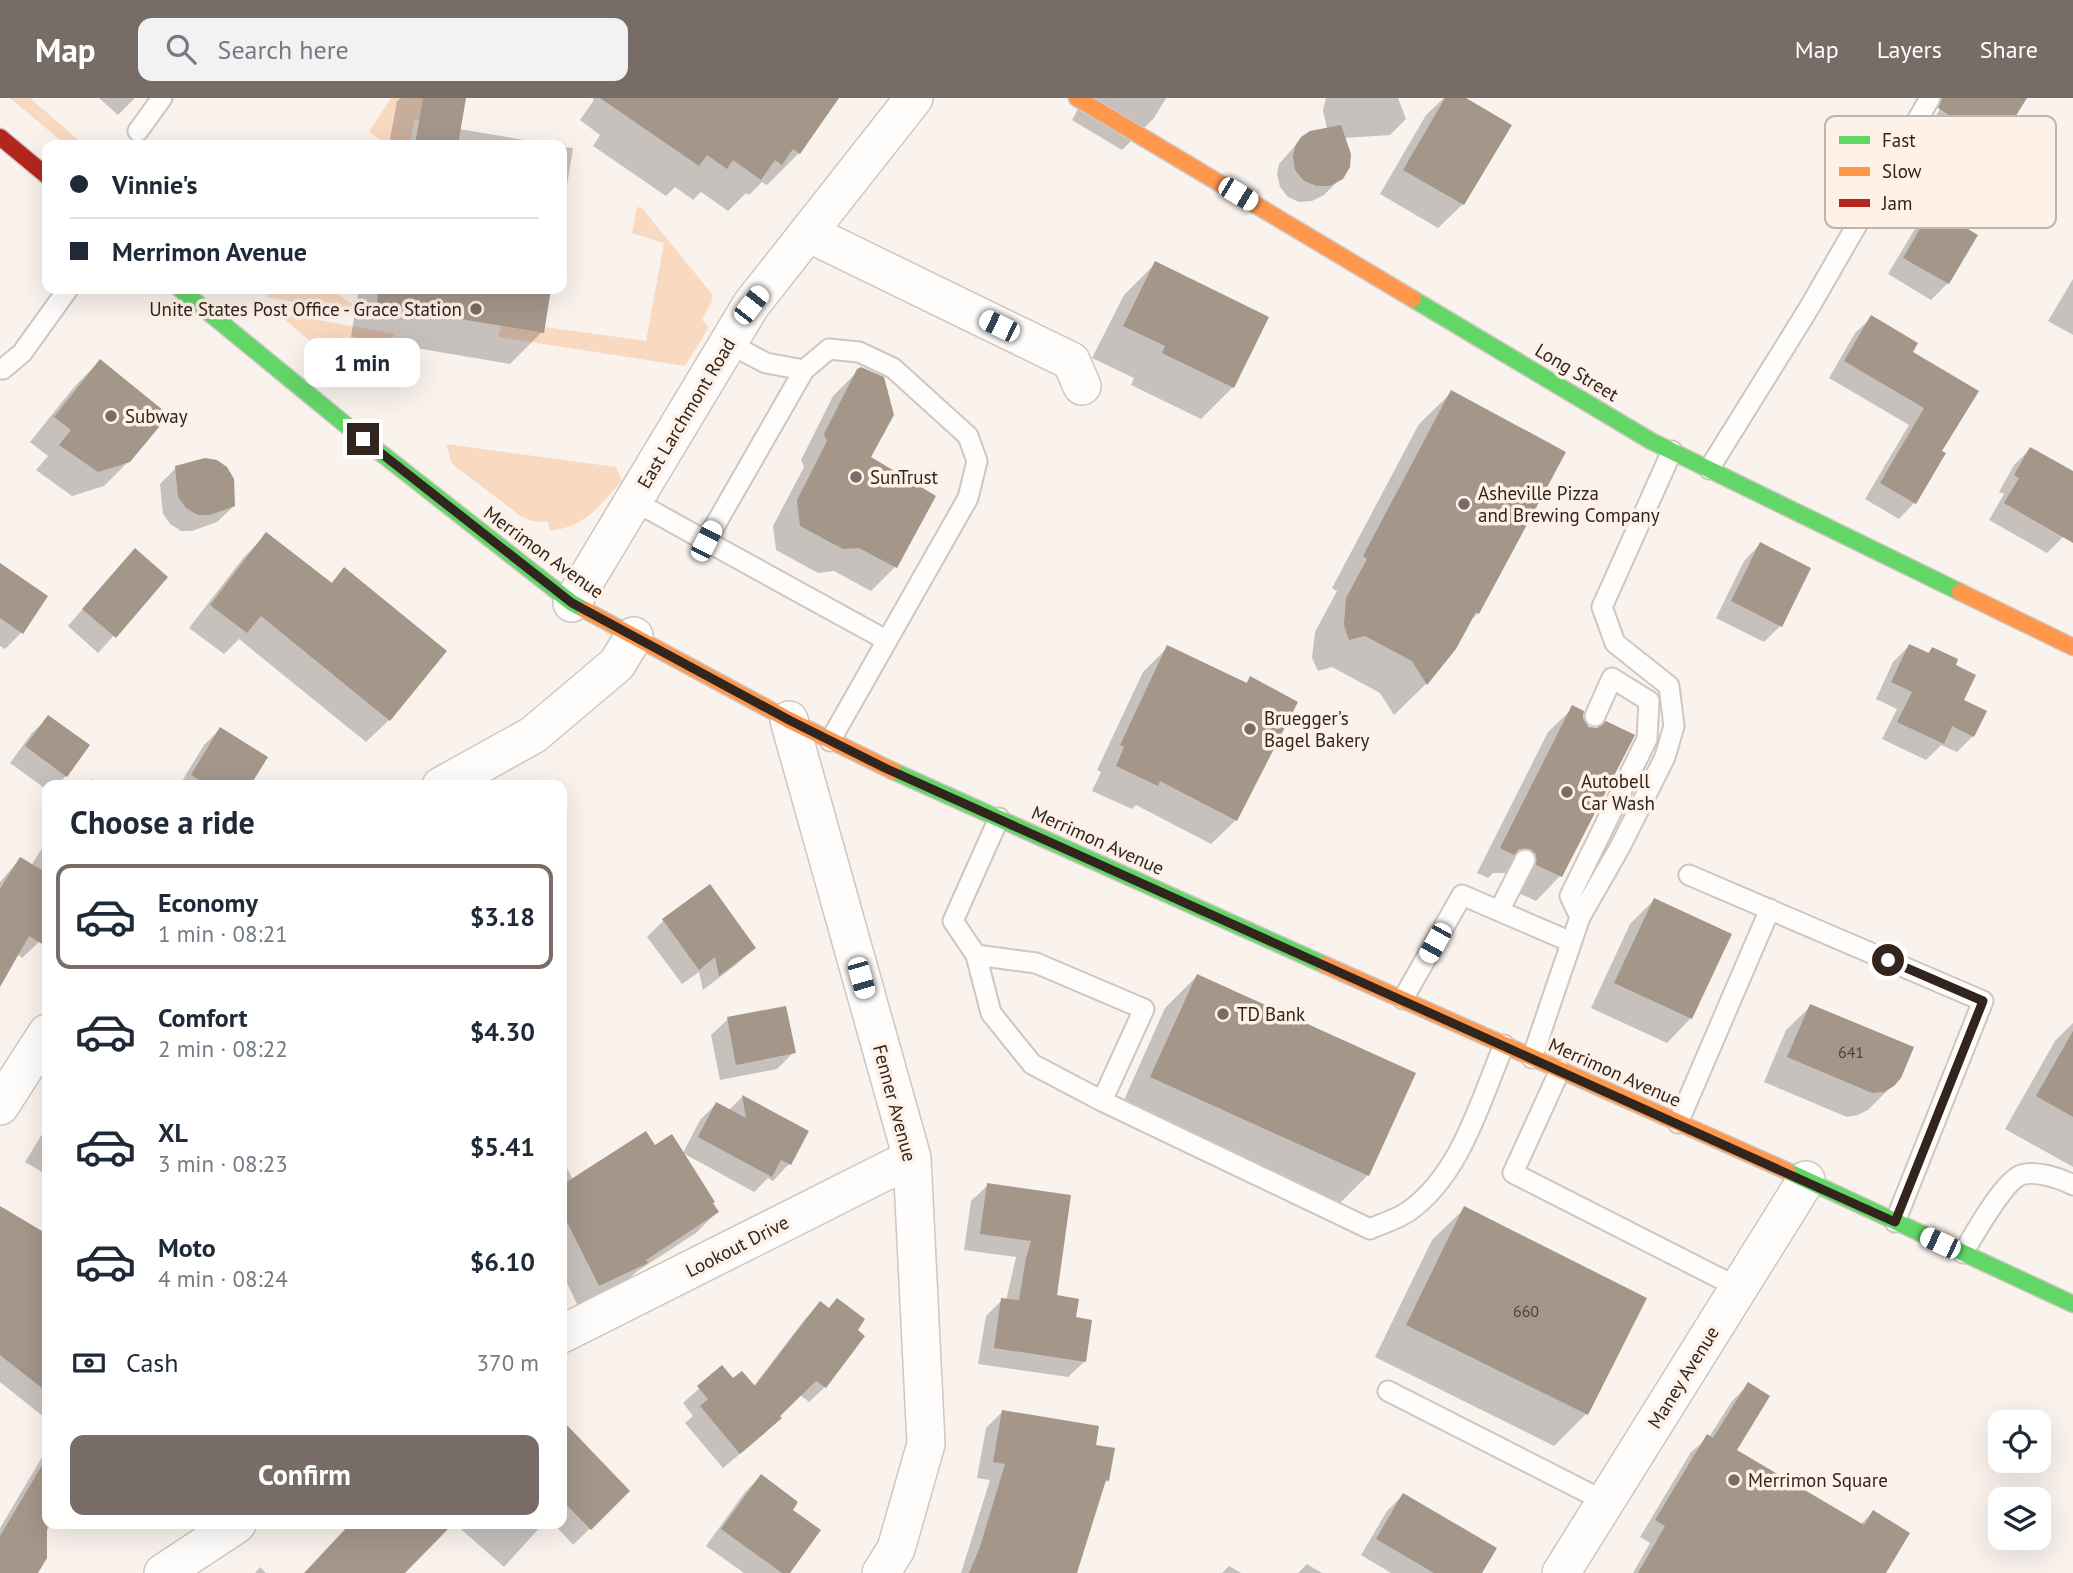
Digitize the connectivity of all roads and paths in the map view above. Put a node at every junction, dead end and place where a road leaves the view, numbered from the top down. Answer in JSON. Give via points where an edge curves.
{"nodes":[{"id":1,"x":162,"y":98,"type":"edge"},
{"id":2,"x":914,"y":98,"type":"edge"},
{"id":3,"x":1077,"y":98,"type":"edge"},
{"id":4,"x":1930,"y":98,"type":"edge"},
{"id":5,"x":1920,"y":116,"type":"edge"},
{"id":6,"x":138,"y":131,"type":"dead end"},
{"id":7,"x":0,"y":137,"type":"edge"},
{"id":8,"x":42,"y":172,"type":"edge"},
{"id":9,"x":1855,"y":228,"type":"edge"},
{"id":10,"x":808,"y":233,"type":"junction"},
{"id":11,"x":64,"y":294,"type":"edge"},
{"id":12,"x":186,"y":294,"type":"edge"},
{"id":13,"x":728,"y":343,"type":"junction"},
{"id":14,"x":0,"y":369,"type":"edge"},
{"id":15,"x":804,"y":370,"type":"junction"},
{"id":16,"x":1082,"y":386,"type":"dead end"},
{"id":17,"x":1672,"y":451,"type":"junction"},
{"id":18,"x":1709,"y":469,"type":"junction"},
{"id":19,"x":634,"y":500,"type":"junction"},
{"id":20,"x":706,"y":541,"type":"junction"},
{"id":21,"x":572,"y":603,"type":"junction"},
{"id":22,"x":634,"y":636,"type":"junction"},
{"id":23,"x":886,"y":640,"type":"junction"},
{"id":24,"x":2073,"y":647,"type":"edge"},
{"id":25,"x":1595,"y":716,"type":"dead end"},
{"id":26,"x":789,"y":720,"type":"junction"},
{"id":27,"x":830,"y":741,"type":"junction"},
{"id":28,"x":452,"y":780,"type":"edge"},
{"id":29,"x":999,"y":818,"type":"junction"},
{"id":30,"x":1525,"y":860,"type":"dead end"},
{"id":31,"x":1689,"y":875,"type":"dead end"},
{"id":32,"x":1770,"y":909,"type":"junction"},
{"id":33,"x":1499,"y":911,"type":"junction"},
{"id":34,"x":1580,"y":917,"type":"junction"},
{"id":35,"x":1571,"y":942,"type":"junction"},
{"id":36,"x":976,"y":955,"type":"junction"},
{"id":37,"x":1403,"y":999,"type":"junction"},
{"id":38,"x":42,"y":1041,"type":"edge"},
{"id":39,"x":1504,"y":1045,"type":"junction"},
{"id":40,"x":1532,"y":1058,"type":"junction"},
{"id":41,"x":1560,"y":1070,"type":"junction"},
{"id":42,"x":1102,"y":1101,"type":"junction"},
{"id":43,"x":0,"y":1106,"type":"edge"},
{"id":44,"x":1678,"y":1123,"type":"junction"},
{"id":45,"x":912,"y":1158,"type":"junction"},
{"id":46,"x":1806,"y":1180,"type":"junction"},
{"id":47,"x":2073,"y":1185,"type":"edge"},
{"id":48,"x":1895,"y":1222,"type":"junction"},
{"id":49,"x":1963,"y":1253,"type":"junction"},
{"id":50,"x":1738,"y":1288,"type":"junction"},
{"id":51,"x":2073,"y":1304,"type":"edge"},
{"id":52,"x":567,"y":1331,"type":"edge"},
{"id":53,"x":1388,"y":1391,"type":"dead end"},
{"id":54,"x":1606,"y":1502,"type":"junction"},
{"id":55,"x":229,"y":1529,"type":"edge"},
{"id":56,"x":163,"y":1573,"type":"edge"},
{"id":57,"x":881,"y":1573,"type":"edge"},
{"id":58,"x":1561,"y":1573,"type":"edge"}],
"edges":[{"from":1,"to":6,"type":"lane"},
{"from":2,"to":10,"type":"street","name":"East Larchmont Road"},
{"from":3,"to":17,"type":"main road","name":"Long Street"},
{"from":4,"to":5,"type":"lane"},
{"from":7,"to":8,"type":"main road"},
{"from":9,"to":18,"type":"lane"},
{"from":10,"to":13,"type":"street","name":"East Larchmont Road","via":[[751,305]]},
{"from":10,"to":16,"type":"street","via":[[1071,361]]},
{"from":11,"to":14,"type":"lane","via":[[22,354]]},
{"from":12,"to":21,"type":"main road","name":"Merrimon Avenue"},
{"from":13,"to":15,"type":"lane","via":[[766,363]]},
{"from":13,"to":19,"type":"street","name":"East Larchmont Road"},
{"from":15,"to":20,"type":"lane"},
{"from":15,"to":23,"type":"lane","via":[[829,349],[859,352],[893,368],[968,436],[977,461],[968,498]]},
{"from":17,"to":18,"type":"main road","name":"Long Street"},
{"from":17,"to":34,"type":"lane","via":[[1602,607],[1615,643],[1669,686],[1674,726],[1665,757]]},
{"from":18,"to":24,"type":"main road","name":"Long Street"},
{"from":19,"to":20,"type":"lane"},
{"from":19,"to":21,"type":"street","name":"East Larchmont Road"},
{"from":20,"to":23,"type":"lane"},
{"from":21,"to":22,"type":"main road","name":"Merrimon Avenue"},
{"from":22,"to":26,"type":"main road","name":"Merrimon Avenue"},
{"from":22,"to":28,"type":"street","via":[[617,664],[533,735]]},
{"from":23,"to":27,"type":"lane"},
{"from":25,"to":34,"type":"lane","via":[[1612,678],[1649,701],[1647,739],[1570,896]]},
{"from":26,"to":27,"type":"main road","name":"Merrimon Avenue"},
{"from":26,"to":45,"type":"street","name":"Fenner Avenue"},
{"from":27,"to":29,"type":"main road","name":"Merrimon Avenue"},
{"from":29,"to":36,"type":"lane","via":[[954,921]]},
{"from":29,"to":37,"type":"main road","name":"Merrimon Avenue"},
{"from":30,"to":33,"type":"lane"},
{"from":31,"to":32,"type":"lane"},
{"from":32,"to":44,"type":"lane"},
{"from":32,"to":48,"type":"lane","via":[[1983,1001]]},
{"from":33,"to":35,"type":"lane"},
{"from":33,"to":37,"type":"lane","via":[[1462,895]]},
{"from":34,"to":35,"type":"lane"},
{"from":35,"to":40,"type":"lane"},
{"from":36,"to":42,"type":"lane","via":[[991,1013],[1032,1064]]},
{"from":36,"to":42,"type":"lane","via":[[1036,963],[1144,1009]]},
{"from":37,"to":39,"type":"main road","name":"Merrimon Avenue"},
{"from":38,"to":43,"type":"street"},
{"from":39,"to":40,"type":"main road","name":"Merrimon Avenue"},
{"from":39,"to":42,"type":"lane","via":[[1461,1146],[1437,1185],[1408,1212],[1370,1229]]},
{"from":40,"to":41,"type":"main road","name":"Merrimon Avenue"},
{"from":41,"to":44,"type":"main road","name":"Merrimon Avenue"},
{"from":41,"to":50,"type":"lane","via":[[1513,1172]]},
{"from":44,"to":46,"type":"main road","name":"Merrimon Avenue"},
{"from":45,"to":52,"type":"street","name":"Lookout Drive"},
{"from":45,"to":57,"type":"street","name":"Fenner Avenue","via":[[926,1444],[897,1549]]},
{"from":46,"to":48,"type":"main road","name":"Merrimon Avenue"},
{"from":46,"to":50,"type":"street","name":"Maney Avenue"},
{"from":47,"to":49,"type":"lane","via":[[2058,1176],[2022,1174],[2008,1182]]},
{"from":48,"to":49,"type":"main road","name":"Merrimon Avenue"},
{"from":49,"to":51,"type":"main road","name":"Merrimon Avenue"},
{"from":50,"to":54,"type":"street","name":"Maney Avenue"},
{"from":53,"to":54,"type":"lane"},
{"from":54,"to":58,"type":"street","name":"Maney Avenue"},
{"from":55,"to":56,"type":"street"}]}
